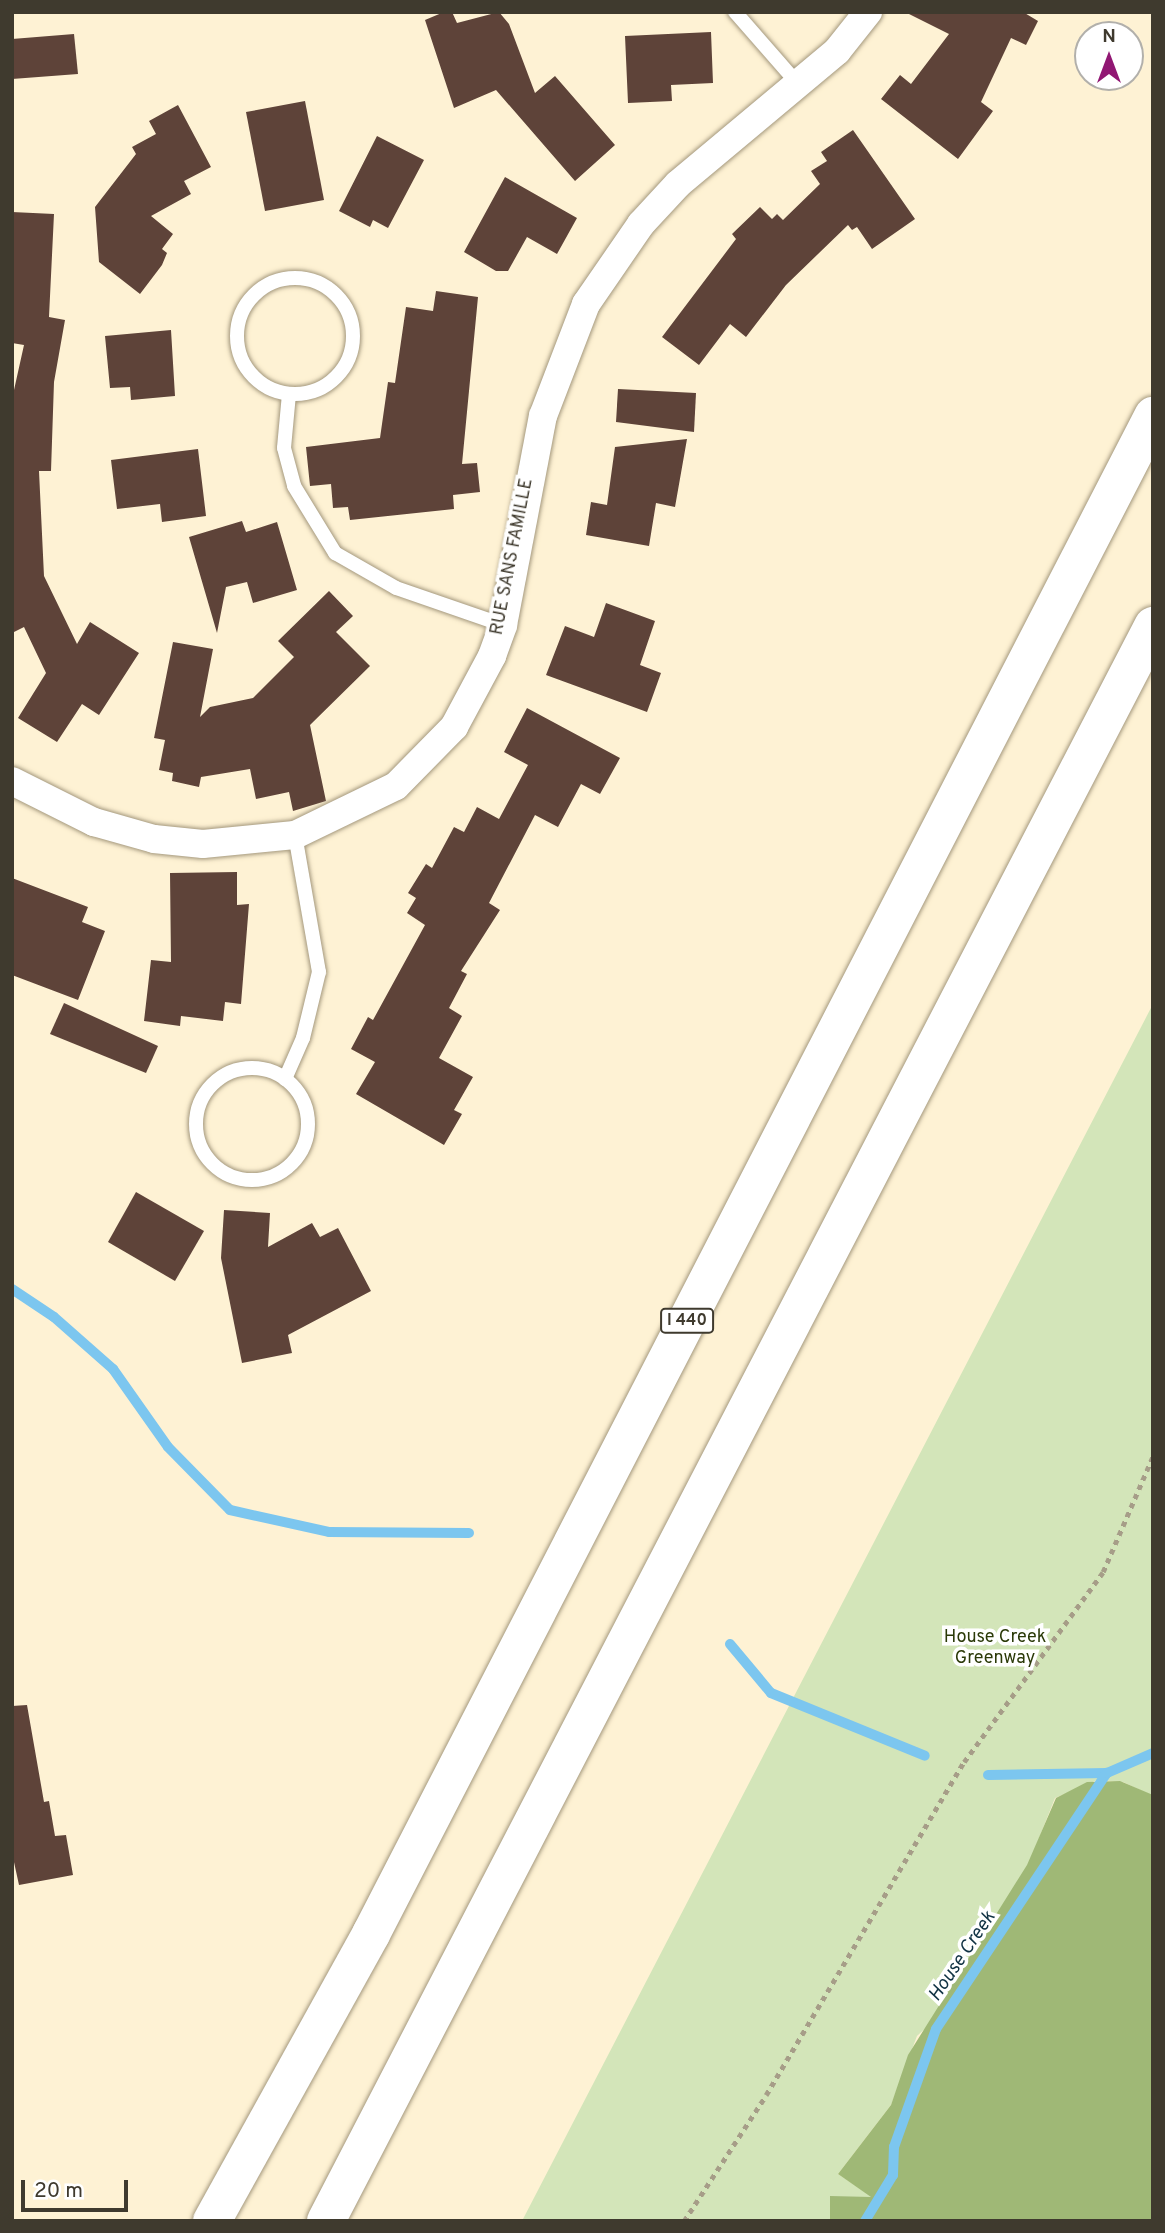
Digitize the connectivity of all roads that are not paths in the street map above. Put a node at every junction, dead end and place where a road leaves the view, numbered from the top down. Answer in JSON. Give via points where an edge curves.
{"nodes":[{"id":1,"x":735,"y":12,"type":"edge"},
{"id":2,"x":868,"y":12,"type":"edge"},
{"id":3,"x":798,"y":84,"type":"junction"},
{"id":4,"x":289,"y":394,"type":"junction"},
{"id":5,"x":1153,"y":416,"type":"edge"},
{"id":6,"x":503,"y":625,"type":"junction"},
{"id":7,"x":1153,"y":626,"type":"edge"},
{"id":8,"x":12,"y":781,"type":"edge"},
{"id":9,"x":295,"y":835,"type":"junction"},
{"id":10,"x":285,"y":1079,"type":"junction"},
{"id":11,"x":212,"y":2221,"type":"edge"},
{"id":12,"x":327,"y":2221,"type":"edge"}],
"edges":[{"from":1,"to":3,"type":"lane"},
{"from":2,"to":3,"type":"street","name":"RUE SANS FAMILLE","via":[[837,51]]},
{"from":3,"to":6,"type":"street","name":"RUE SANS FAMILLE","via":[[678,184],[641,224],[586,304],[543,416]]},
{"from":4,"to":4,"type":"lane","via":[[331,382],[352,350],[348,313],[322,285],[304,279],[285,279],[252,297],[237,332],[246,369],[259,382]]},
{"from":4,"to":6,"type":"lane","via":[[284,448],[294,486],[335,553],[396,588]]},
{"from":5,"to":11,"type":"highway","number":"I 440","via":[[377,1921]]},
{"from":6,"to":9,"type":"street","name":"RUE SANS FAMILLE","via":[[476,693],[425,758],[361,808]]},
{"from":7,"to":12,"type":"highway"},
{"from":8,"to":9,"type":"street","name":"RUE SANS FAMILLE","via":[[94,822],[154,839],[203,844]]},
{"from":9,"to":10,"type":"lane","via":[[319,972],[303,1038]]},
{"from":10,"to":10,"type":"lane","via":[[251,1069],[233,1072],[205,1094],[196,1129],[210,1161],[224,1173],[261,1180],[279,1174],[304,1146],[306,1109]]}]}
